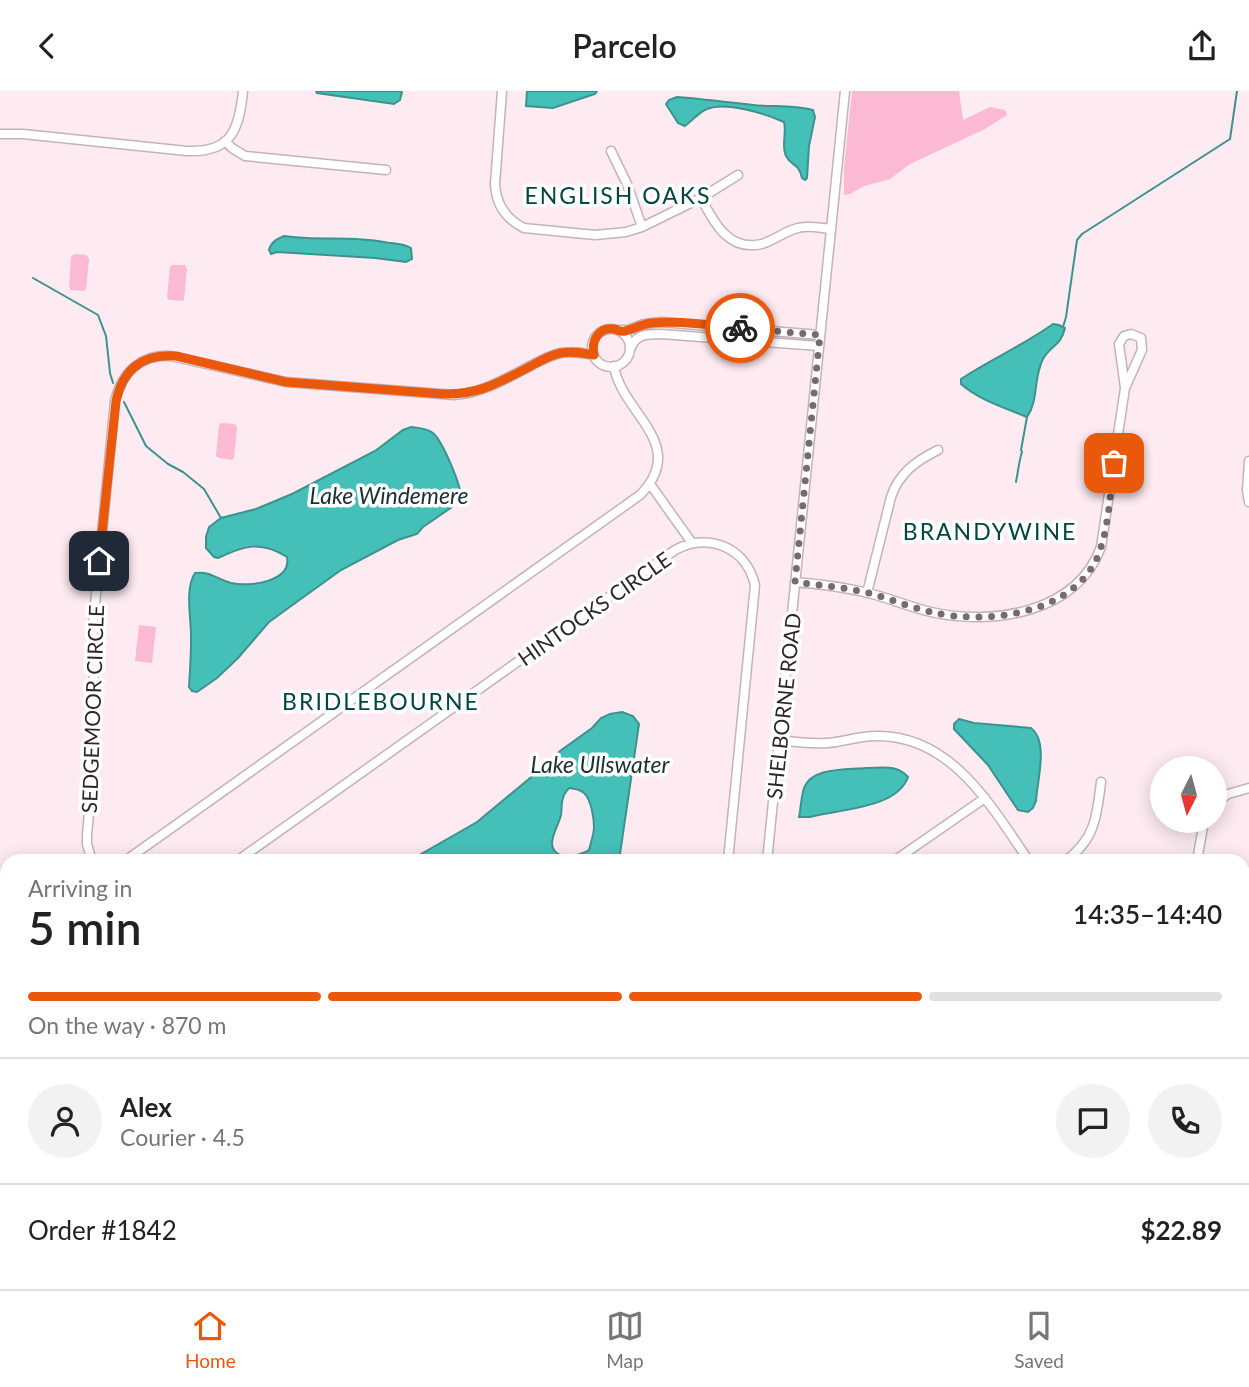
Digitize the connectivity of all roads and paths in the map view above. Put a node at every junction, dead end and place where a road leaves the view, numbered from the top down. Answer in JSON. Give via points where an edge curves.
{"nodes":[{"id":1,"x":243,"y":91,"type":"edge"},
{"id":2,"x":502,"y":91,"type":"edge"},
{"id":3,"x":845,"y":91,"type":"edge"},
{"id":4,"x":0,"y":134,"type":"edge"},
{"id":5,"x":225,"y":141,"type":"junction"},
{"id":6,"x":611,"y":151,"type":"dead end"},
{"id":7,"x":386,"y":170,"type":"dead end"},
{"id":8,"x":738,"y":175,"type":"dead end"},
{"id":9,"x":701,"y":198,"type":"junction"},
{"id":10,"x":642,"y":227,"type":"junction"},
{"id":11,"x":831,"y":229,"type":"junction"},
{"id":12,"x":619,"y":330,"type":"junction"},
{"id":13,"x":820,"y":335,"type":"junction"},
{"id":14,"x":819,"y":347,"type":"junction"},
{"id":15,"x":630,"y":350,"type":"junction"},
{"id":16,"x":594,"y":355,"type":"junction"},
{"id":17,"x":614,"y":366,"type":"junction"},
{"id":18,"x":1125,"y":388,"type":"junction"},
{"id":19,"x":938,"y":450,"type":"dead end"},
{"id":20,"x":1249,"y":461,"type":"edge"},
{"id":21,"x":650,"y":484,"type":"junction"},
{"id":22,"x":1249,"y":502,"type":"edge"},
{"id":23,"x":692,"y":543,"type":"junction"},
{"id":24,"x":795,"y":582,"type":"junction"},
{"id":25,"x":867,"y":593,"type":"junction"},
{"id":26,"x":779,"y":740,"type":"junction"},
{"id":27,"x":1101,"y":782,"type":"dead end"},
{"id":28,"x":1249,"y":788,"type":"edge"},
{"id":29,"x":1227,"y":794,"type":"edge"},
{"id":30,"x":985,"y":798,"type":"junction"},
{"id":31,"x":1202,"y":833,"type":"edge"},
{"id":32,"x":89,"y":854,"type":"edge"},
{"id":33,"x":134,"y":854,"type":"edge"},
{"id":34,"x":247,"y":854,"type":"edge"},
{"id":35,"x":729,"y":854,"type":"edge"},
{"id":36,"x":768,"y":854,"type":"edge"},
{"id":37,"x":904,"y":854,"type":"edge"},
{"id":38,"x":1024,"y":854,"type":"edge"},
{"id":39,"x":1073,"y":854,"type":"edge"},
{"id":40,"x":1198,"y":854,"type":"edge"}],
"edges":[{"from":1,"to":5,"type":"street","via":[[238,123]]},
{"from":2,"to":10,"type":"street","via":[[495,189],[503,212],[517,225],[532,229],[601,235]]},
{"from":3,"to":11,"type":"street","name":"SHELBORNE ROAD"},
{"from":4,"to":5,"type":"street","via":[[194,151]]},
{"from":5,"to":7,"type":"street","via":[[244,156]]},
{"from":6,"to":10,"type":"street"},
{"from":8,"to":9,"type":"street"},
{"from":9,"to":10,"type":"street"},
{"from":9,"to":11,"type":"street","via":[[723,233],[741,243],[760,244],[800,227]]},
{"from":11,"to":13,"type":"street","name":"SHELBORNE ROAD"},
{"from":12,"to":13,"type":"street","via":[[661,322]]},
{"from":12,"to":15,"type":"street"},
{"from":12,"to":16,"type":"street","via":[[600,333],[594,340]]},
{"from":13,"to":14,"type":"street","name":"SHELBORNE ROAD"},
{"from":14,"to":15,"type":"street","via":[[652,334],[637,338]]},
{"from":14,"to":24,"type":"street","name":"SHELBORNE ROAD"},
{"from":15,"to":17,"type":"street","via":[[623,362]]},
{"from":16,"to":17,"type":"street","via":[[604,365]]},
{"from":16,"to":32,"type":"street","name":"SEDGEMOOR CIRCLE","via":[[558,354],[488,388],[454,395],[286,382],[171,356],[152,357],[131,370],[120,384],[116,401],[93,625],[95,750]]},
{"from":17,"to":21,"type":"street","via":[[618,383],[655,441],[657,465]]},
{"from":18,"to":18,"type":"street","via":[[1143,347],[1140,338],[1131,334],[1119,344]]},
{"from":18,"to":25,"type":"street","via":[[1102,541],[1090,570],[1071,590],[1028,610],[971,617],[930,612]]},
{"from":19,"to":25,"type":"street","via":[[911,466],[896,484]]},
{"from":20,"to":22,"type":"street"},
{"from":21,"to":23,"type":"street"},
{"from":21,"to":33,"type":"street"},
{"from":23,"to":34,"type":"street","name":"HINTOCKS CIRCLE","via":[[664,558]]},
{"from":23,"to":35,"type":"street","name":"HINTOCKS CIRCLE","via":[[713,543],[730,550],[747,566],[755,585]]},
{"from":24,"to":25,"type":"street"},
{"from":24,"to":26,"type":"street","name":"SHELBORNE ROAD"},
{"from":26,"to":30,"type":"street","via":[[827,743],[887,736],[916,742],[953,763]]},
{"from":26,"to":36,"type":"street","name":"SHELBORNE ROAD"},
{"from":27,"to":39,"type":"street","via":[[1094,827]]},
{"from":28,"to":29,"type":"street"},
{"from":30,"to":37,"type":"street"},
{"from":30,"to":38,"type":"street"},
{"from":31,"to":40,"type":"street"}]}
